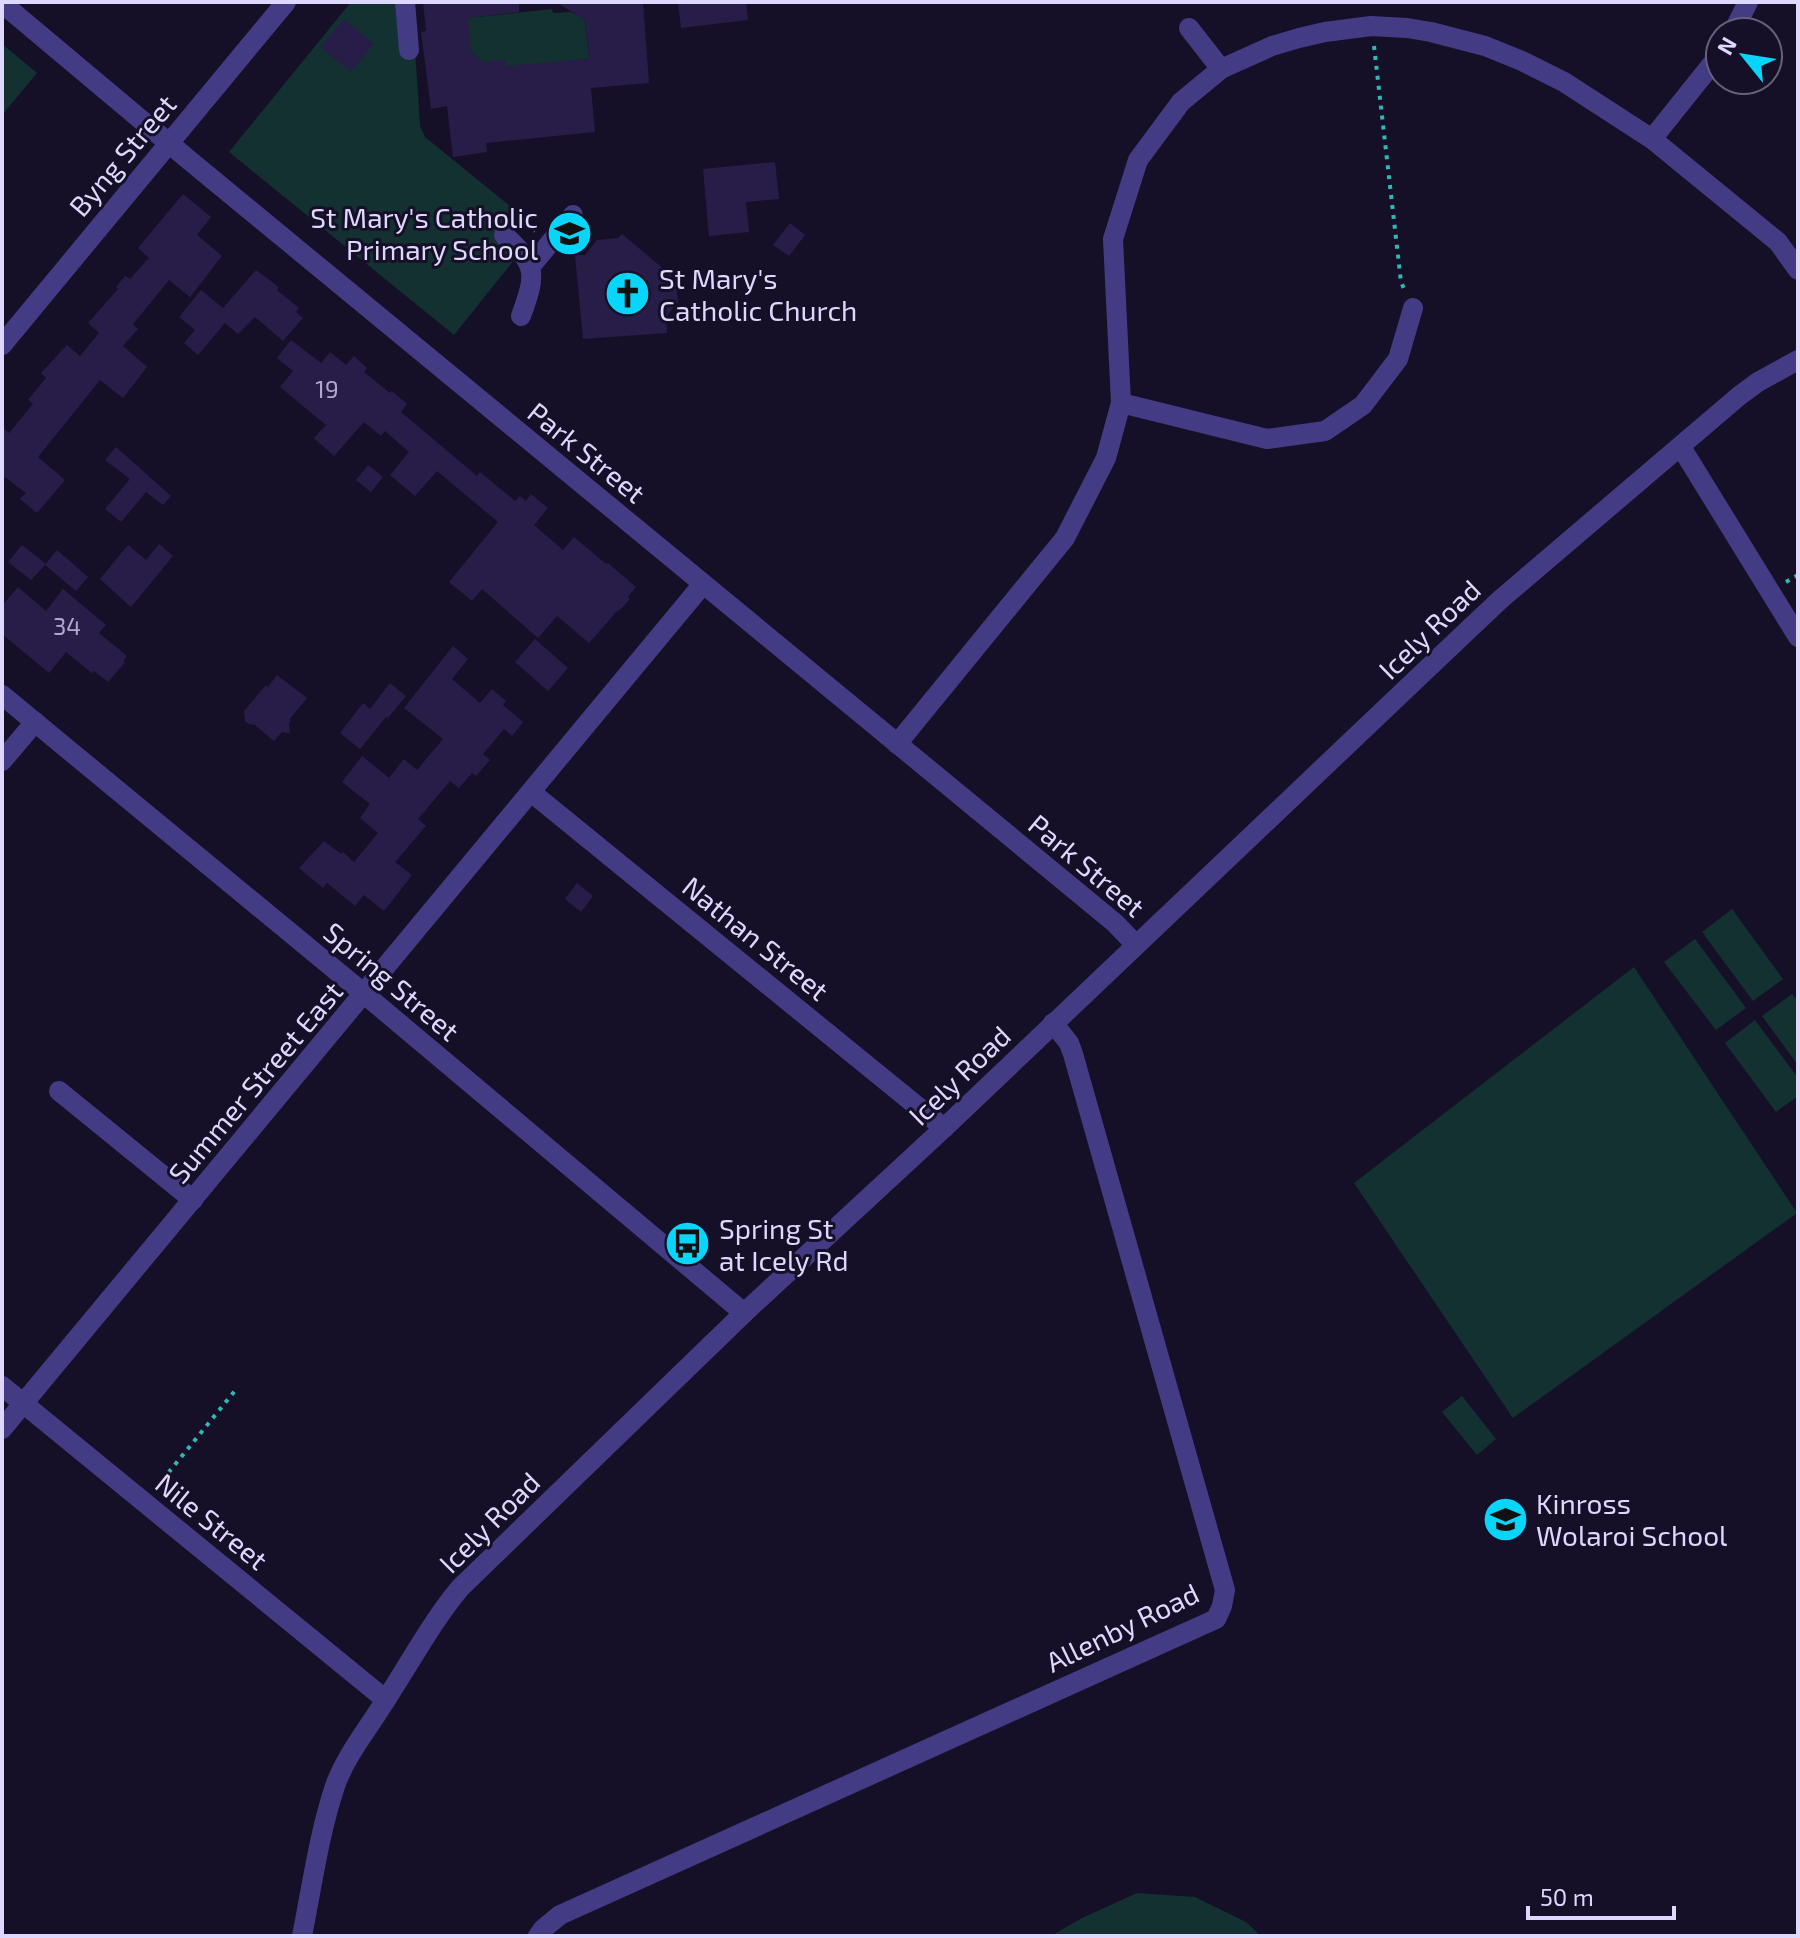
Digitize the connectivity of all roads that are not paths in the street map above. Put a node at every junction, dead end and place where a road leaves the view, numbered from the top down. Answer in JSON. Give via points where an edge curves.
{"nodes":[{"id":1,"x":286,"y":2,"type":"edge"},
{"id":2,"x":405,"y":2,"type":"edge"},
{"id":3,"x":2,"y":3,"type":"edge"},
{"id":4,"x":1189,"y":28,"type":"dead end"},
{"id":5,"x":409,"y":50,"type":"dead end"},
{"id":6,"x":1221,"y":69,"type":"junction"},
{"id":7,"x":1704,"y":74,"type":"edge"},
{"id":8,"x":1652,"y":139,"type":"junction"},
{"id":9,"x":168,"y":143,"type":"junction"},
{"id":10,"x":573,"y":215,"type":"dead end"},
{"id":11,"x":504,"y":235,"type":"dead end"},
{"id":12,"x":531,"y":266,"type":"junction"},
{"id":13,"x":1798,"y":270,"type":"edge"},
{"id":14,"x":1413,"y":308,"type":"road end"},
{"id":15,"x":521,"y":316,"type":"dead end"},
{"id":16,"x":2,"y":345,"type":"edge"},
{"id":17,"x":1798,"y":360,"type":"edge"},
{"id":18,"x":1121,"y":403,"type":"junction"},
{"id":19,"x":1681,"y":447,"type":"junction"},
{"id":20,"x":703,"y":584,"type":"junction"},
{"id":21,"x":1798,"y":637,"type":"edge"},
{"id":22,"x":2,"y":695,"type":"edge"},
{"id":23,"x":35,"y":722,"type":"junction"},
{"id":24,"x":897,"y":744,"type":"junction"},
{"id":25,"x":2,"y":761,"type":"edge"},
{"id":26,"x":531,"y":792,"type":"junction"},
{"id":27,"x":1136,"y":945,"type":"junction"},
{"id":28,"x":364,"y":994,"type":"junction"},
{"id":29,"x":1053,"y":1023,"type":"junction"},
{"id":30,"x":59,"y":1091,"type":"dead end"},
{"id":31,"x":944,"y":1128,"type":"junction"},
{"id":32,"x":193,"y":1200,"type":"junction"},
{"id":33,"x":744,"y":1313,"type":"junction"},
{"id":34,"x":2,"y":1386,"type":"edge"},
{"id":35,"x":24,"y":1403,"type":"junction"},
{"id":36,"x":2,"y":1429,"type":"edge"},
{"id":37,"x":386,"y":1700,"type":"junction"},
{"id":38,"x":302,"y":1936,"type":"edge"},
{"id":39,"x":538,"y":1936,"type":"edge"}],
"edges":[{"from":1,"to":9,"type":"street","name":"Byng Street"},
{"from":2,"to":5,"type":"street"},
{"from":3,"to":9,"type":"street","name":"Park Street"},
{"from":4,"to":6,"type":"street"},
{"from":6,"to":8,"type":"street","via":[[1272,46],[1325,32],[1407,28],[1451,36],[1522,61]]},
{"from":6,"to":18,"type":"street","via":[[1181,102],[1138,160],[1113,239]]},
{"from":7,"to":8,"type":"street"},
{"from":8,"to":13,"type":"street","via":[[1778,242]]},
{"from":9,"to":16,"type":"street","name":"Byng Street"},
{"from":9,"to":20,"type":"street","name":"Park Street"},
{"from":10,"to":12,"type":"street"},
{"from":11,"to":12,"type":"street"},
{"from":12,"to":15,"type":"street"},
{"from":14,"to":18,"type":"street","via":[[1398,359],[1363,405],[1325,431],[1267,439]]},
{"from":17,"to":19,"type":"street","name":"Icely Road","via":[[1739,396]]},
{"from":18,"to":24,"type":"street","via":[[1106,458],[1065,538]]},
{"from":19,"to":21,"type":"street"},
{"from":19,"to":27,"type":"street","name":"Icely Road","via":[[1495,605]]},
{"from":20,"to":24,"type":"street","name":"Park Street"},
{"from":20,"to":26,"type":"street","name":"Summer Street East"},
{"from":22,"to":23,"type":"street","name":"Spring Street"},
{"from":23,"to":25,"type":"street"},
{"from":23,"to":28,"type":"street","name":"Spring Street"},
{"from":24,"to":27,"type":"street","name":"Park Street"},
{"from":26,"to":28,"type":"street","name":"Summer Street East"},
{"from":26,"to":31,"type":"street","name":"Nathan Street"},
{"from":27,"to":29,"type":"street","name":"Icely Road"},
{"from":28,"to":32,"type":"street","name":"Summer Street East"},
{"from":28,"to":33,"type":"street","name":"Spring Street"},
{"from":29,"to":31,"type":"street","name":"Icely Road"},
{"from":29,"to":39,"type":"street","name":"Allenby Road","via":[[1073,1054],[1225,1590],[1216,1619],[560,1915]]},
{"from":30,"to":32,"type":"street"},
{"from":31,"to":33,"type":"street","name":"Icely Road"},
{"from":32,"to":35,"type":"street","name":"Summer Street East"},
{"from":33,"to":37,"type":"street","name":"Icely Road","via":[[460,1588]]},
{"from":34,"to":35,"type":"street","name":"Nile Street"},
{"from":35,"to":36,"type":"street","name":"Summer Street East"},
{"from":35,"to":37,"type":"street","name":"Nile Street"},
{"from":37,"to":38,"type":"street","name":"Icely Road","via":[[337,1782],[324,1820]]}]}
